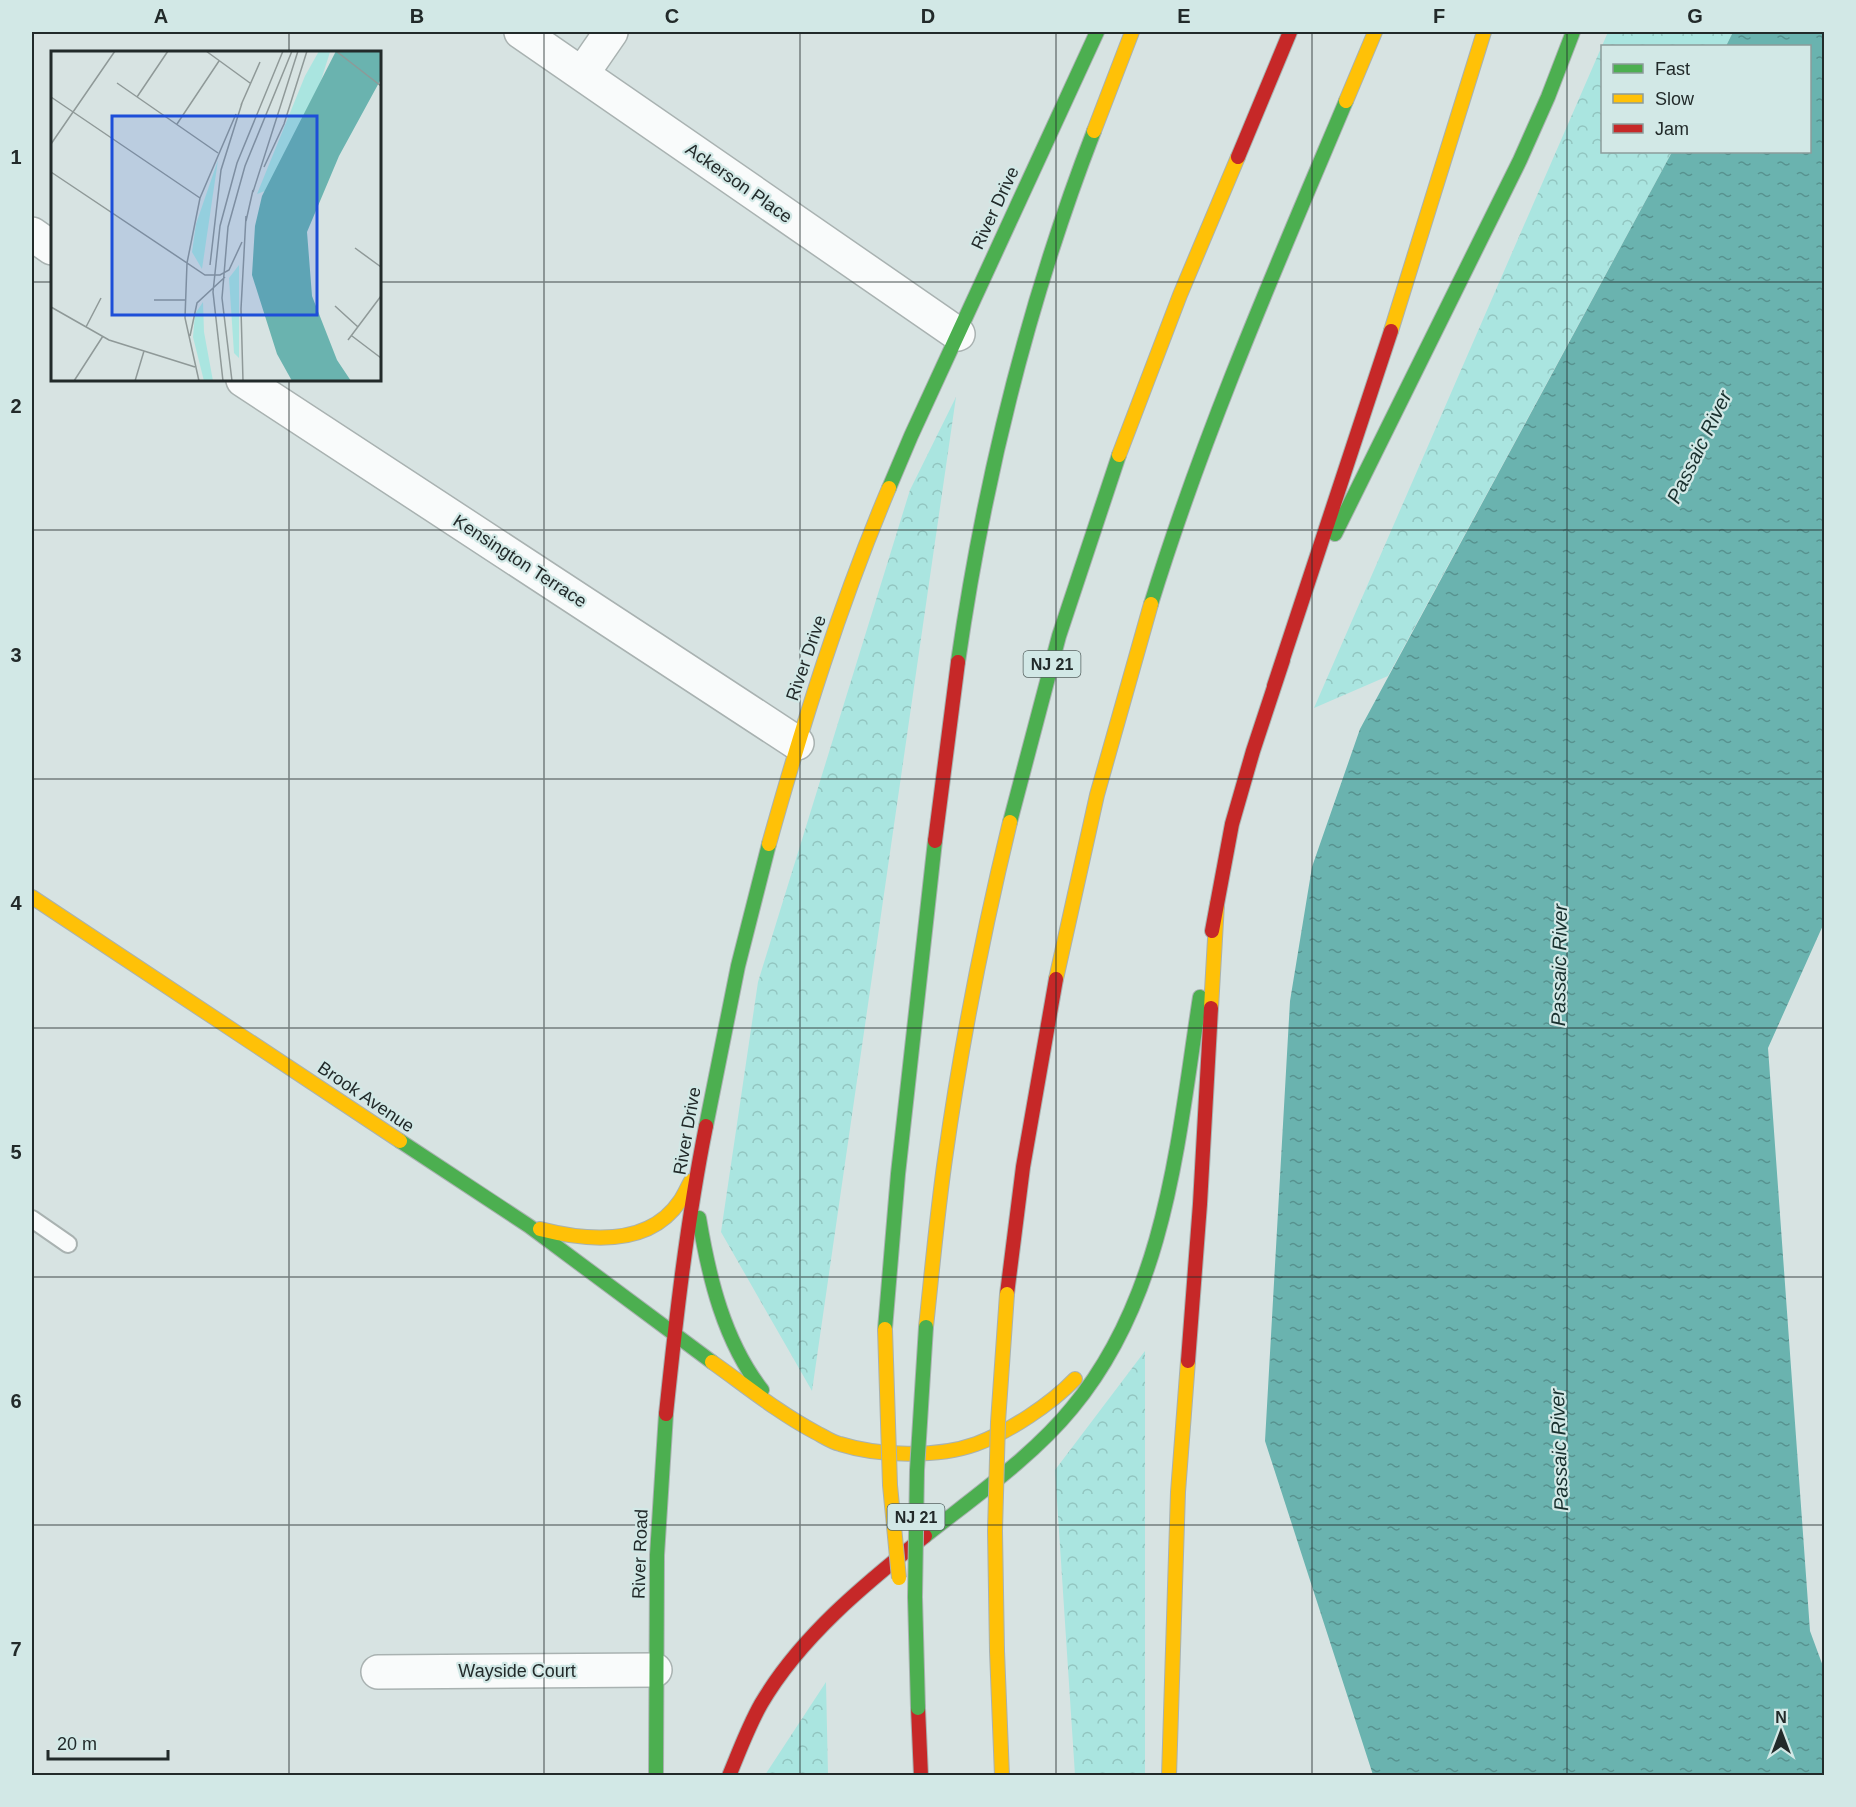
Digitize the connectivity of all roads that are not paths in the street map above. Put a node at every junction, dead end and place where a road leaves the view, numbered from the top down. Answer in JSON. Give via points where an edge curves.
{"nodes":[{"id":1,"x":521,"y":32,"type":"edge"},
{"id":2,"x":611,"y":32,"type":"edge"},
{"id":3,"x":1097,"y":32,"type":"edge"},
{"id":4,"x":1132,"y":32,"type":"edge"},
{"id":5,"x":1290,"y":32,"type":"edge"},
{"id":6,"x":1375,"y":32,"type":"edge"},
{"id":7,"x":1484,"y":32,"type":"edge"},
{"id":8,"x":1573,"y":32,"type":"edge"},
{"id":9,"x":582,"y":74,"type":"junction"},
{"id":10,"x":32,"y":234,"type":"edge"},
{"id":11,"x":51,"y":247,"type":"edge"},
{"id":12,"x":958,"y":334,"type":"junction"},
{"id":13,"x":245,"y":381,"type":"edge"},
{"id":14,"x":1274,"y":686,"type":"junction"},
{"id":15,"x":796,"y":743,"type":"junction"},
{"id":16,"x":32,"y":897,"type":"edge"},
{"id":17,"x":1217,"y":904,"type":"junction"},
{"id":18,"x":699,"y":1160,"type":"junction"},
{"id":19,"x":32,"y":1219,"type":"edge"},
{"id":20,"x":529,"y":1226,"type":"junction"},
{"id":21,"x":68,"y":1244,"type":"dead end"},
{"id":22,"x":1147,"y":1270,"type":"junction"},
{"id":23,"x":674,"y":1335,"type":"junction"},
{"id":24,"x":796,"y":1422,"type":"junction"},
{"id":25,"x":655,"y":1670,"type":"junction"},
{"id":26,"x":378,"y":1672,"type":"dead end"},
{"id":27,"x":918,"y":1708,"type":"junction"},
{"id":28,"x":656,"y":1776,"type":"edge"},
{"id":29,"x":729,"y":1776,"type":"edge"},
{"id":30,"x":921,"y":1776,"type":"edge"},
{"id":31,"x":1002,"y":1776,"type":"edge"},
{"id":32,"x":1169,"y":1776,"type":"edge"}],
"edges":[{"from":1,"to":9,"type":"street","name":"Ackerson Place"},
{"from":2,"to":9,"type":"street"},
{"from":3,"to":12,"type":"main road","name":"River Drive"},
{"from":4,"to":27,"type":"main road","bridge":true,"via":[[1079,170],[1007,406],[978,538],[942,774],[890,1243],[885,1329],[892,1530]]},
{"from":5,"to":27,"type":"main road","number":"NJ 21","bridge":true,"via":[[1183,288],[1082,562],[1003,846],[972,994],[945,1160],[926,1327],[917,1470]]},
{"from":6,"to":31,"type":"main road","bridge":true,"via":[[1256,317],[1204,454],[1157,586],[1115,724],[1079,863],[1025,1150],[1007,1294],[995,1532]]},
{"from":7,"to":14,"type":"main road","via":[[1386,349]]},
{"from":8,"to":14,"type":"main road","via":[[1525,149],[1341,522],[1305,601]]},
{"from":9,"to":12,"type":"street","name":"Ackerson Place"},
{"from":10,"to":11,"type":"street"},
{"from":12,"to":15,"type":"main road","name":"River Drive","via":[[871,531]]},
{"from":13,"to":15,"type":"street","name":"Kensington Terrace"},
{"from":14,"to":17,"type":"main road","via":[[1232,824]]},
{"from":15,"to":18,"type":"main road","name":"River Drive","via":[[738,966]]},
{"from":16,"to":20,"type":"main road","name":"Brook Avenue"},
{"from":17,"to":22,"type":"main road","via":[[1172,1166]]},
{"from":17,"to":32,"type":"main road","via":[[1178,1492]]},
{"from":18,"to":20,"type":"main road","via":[[685,1196],[666,1218],[643,1232],[615,1238],[585,1238]]},
{"from":18,"to":23,"type":"main road","name":"River Drive"},
{"from":18,"to":24,"type":"main road","via":[[698,1209],[717,1303],[735,1348],[760,1387]]},
{"from":19,"to":21,"type":"lane"},
{"from":20,"to":23,"type":"main road","name":"Brook Avenue"},
{"from":22,"to":24,"type":"main road","via":[[1124,1315],[1096,1356],[1061,1394],[1019,1422],[975,1444],[929,1453],[880,1453],[838,1444]]},
{"from":22,"to":29,"type":"main road","via":[[1131,1313],[1073,1408],[1034,1447],[881,1571],[799,1651],[766,1696]]},
{"from":23,"to":24,"type":"main road","name":"Brook Avenue"},
{"from":23,"to":25,"type":"main road","name":"River Road","via":[[657,1545]]},
{"from":25,"to":26,"type":"street","name":"Wayside Court"},
{"from":25,"to":28,"type":"main road","name":"River Road"},
{"from":27,"to":30,"type":"main road","number":"NJ 21"}]}
